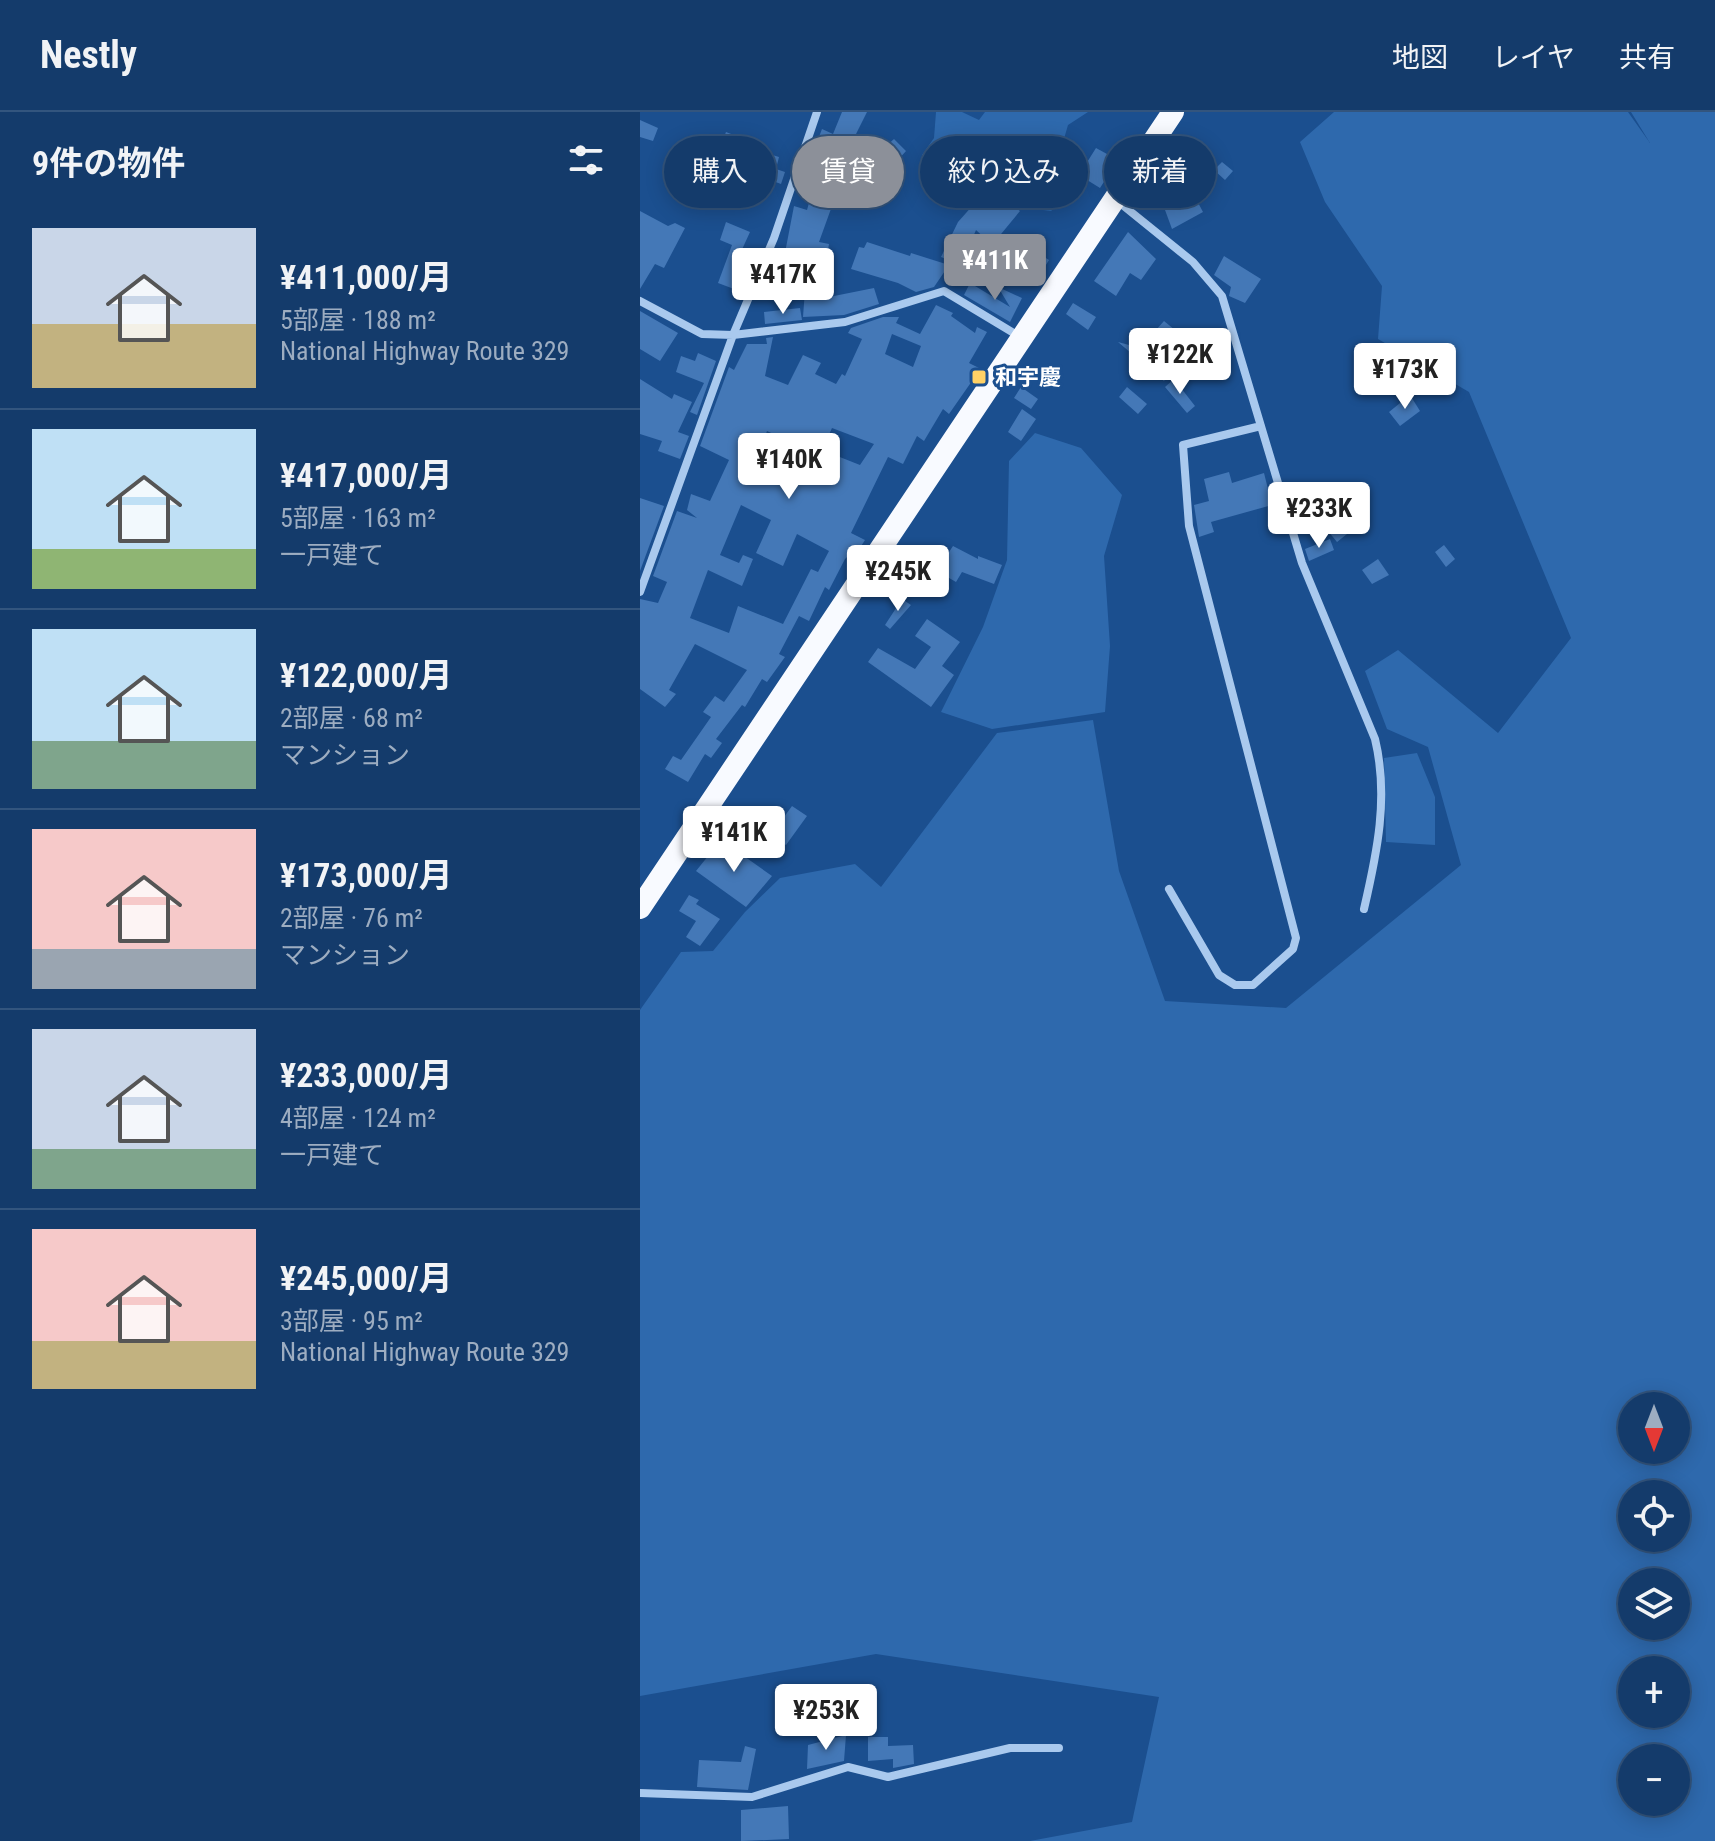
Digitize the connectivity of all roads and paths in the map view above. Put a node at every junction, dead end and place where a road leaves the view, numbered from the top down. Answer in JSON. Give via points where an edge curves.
{"nodes":[{"id":1,"x":817,"y":112,"type":"edge"},
{"id":2,"x":1173,"y":112,"type":"edge"},
{"id":3,"x":1157,"y":136,"type":"edge"},
{"id":4,"x":1109,"y":208,"type":"edge"},
{"id":5,"x":1126,"y":208,"type":"edge"},
{"id":6,"x":640,"y":301,"type":"edge"},
{"id":7,"x":733,"y":335,"type":"junction"},
{"id":8,"x":1023,"y":338,"type":"junction"},
{"id":9,"x":1261,"y":426,"type":"junction"},
{"id":10,"x":640,"y":592,"type":"edge"},
{"id":11,"x":1169,"y":889,"type":"dead end"},
{"id":12,"x":640,"y":908,"type":"edge"},
{"id":13,"x":1364,"y":909,"type":"dead end"},
{"id":14,"x":1059,"y":1748,"type":"dead end"},
{"id":15,"x":640,"y":1793,"type":"edge"}],
"edges":[{"from":1,"to":7,"type":"street","via":[[774,238]]},
{"from":2,"to":3,"type":"highway"},
{"from":4,"to":8,"type":"highway"},
{"from":5,"to":9,"type":"street","via":[[1193,262],[1222,296]]},
{"from":6,"to":7,"type":"street","via":[[702,334]]},
{"from":7,"to":8,"type":"street","via":[[845,322],[944,291]]},
{"from":7,"to":10,"type":"street"},
{"from":8,"to":12,"type":"highway"},
{"from":9,"to":11,"type":"street","via":[[1183,445],[1189,526],[1272,838],[1296,938],[1293,949],[1253,985],[1235,985],[1219,975]]},
{"from":9,"to":13,"type":"street","via":[[1302,563],[1381,763],[1381,839]]},
{"from":14,"to":15,"type":"street","via":[[1010,1748],[888,1777],[848,1767],[752,1797]]}]}
